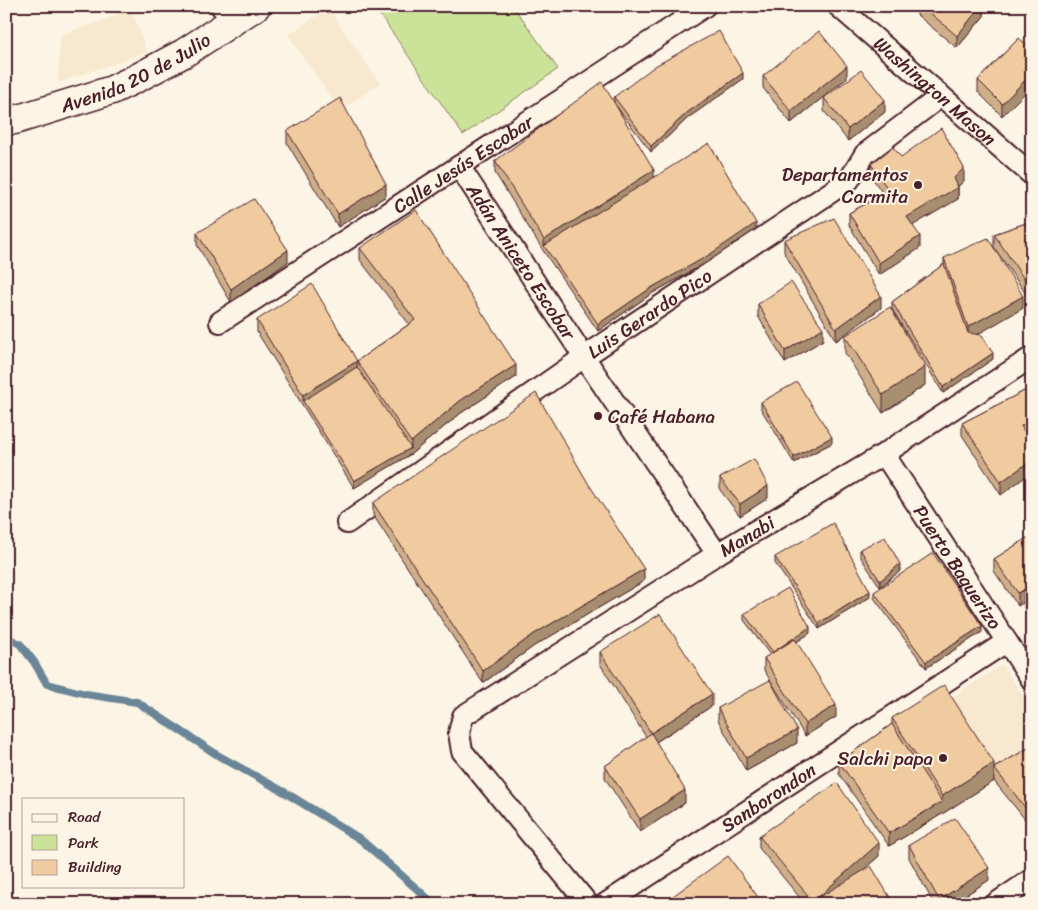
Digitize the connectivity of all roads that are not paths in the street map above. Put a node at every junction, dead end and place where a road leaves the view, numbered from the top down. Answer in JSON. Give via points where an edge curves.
{"nodes":[{"id":1,"x":256,"y":6,"type":"edge"},
{"id":2,"x":705,"y":6,"type":"edge"},
{"id":3,"x":838,"y":6,"type":"edge"},
{"id":4,"x":227,"y":14,"type":"edge"},
{"id":5,"x":941,"y":96,"type":"junction"},
{"id":6,"x":6,"y":120,"type":"edge"},
{"id":7,"x":459,"y":166,"type":"junction"},
{"id":8,"x":1032,"y":176,"type":"edge"},
{"id":9,"x":220,"y":322,"type":"dead end"},
{"id":10,"x":584,"y":357,"type":"junction"},
{"id":11,"x":1032,"y":357,"type":"edge"},
{"id":12,"x":884,"y":454,"type":"junction"},
{"id":13,"x":347,"y":522,"type":"dead end"},
{"id":14,"x":717,"y":554,"type":"junction"},
{"id":15,"x":1006,"y":642,"type":"junction"},
{"id":16,"x":1032,"y":680,"type":"edge"},
{"id":17,"x":1032,"y":879,"type":"edge"},
{"id":18,"x":588,"y":904,"type":"edge"},
{"id":19,"x":605,"y":904,"type":"edge"},
{"id":20,"x":995,"y":904,"type":"edge"}],
"edges":[{"from":1,"to":4,"type":"main road","name":"Avenida 20 de Julio"},
{"from":2,"to":7,"type":"street","name":"Calle Jesús Escobar"},
{"from":3,"to":5,"type":"street","name":"Washington Mason"},
{"from":4,"to":6,"type":"main road","name":"Avenida 20 de Julio","via":[[184,53],[112,90]]},
{"from":5,"to":8,"type":"street","name":"Washington Mason"},
{"from":5,"to":10,"type":"street","name":"Luis Gerardo Pico","via":[[865,154],[849,180]]},
{"from":7,"to":9,"type":"street","name":"Calle Jesús Escobar"},
{"from":7,"to":10,"type":"street","name":"Adán Aniceto Escobar"},
{"from":10,"to":13,"type":"street","name":"Luis Gerardo Pico"},
{"from":10,"to":14,"type":"street","name":"Adán Aniceto Escobar"},
{"from":11,"to":12,"type":"street","name":"Manabi"},
{"from":12,"to":14,"type":"street","name":"Manabi"},
{"from":12,"to":15,"type":"street","name":"Puerto Baquerizo"},
{"from":14,"to":18,"type":"street","name":"Manabi","via":[[463,716],[459,733],[462,751]]},
{"from":15,"to":16,"type":"street","name":"Puerto Baquerizo"},
{"from":15,"to":19,"type":"street","name":"Sanborondon"},
{"from":17,"to":20,"type":"street"}]}
